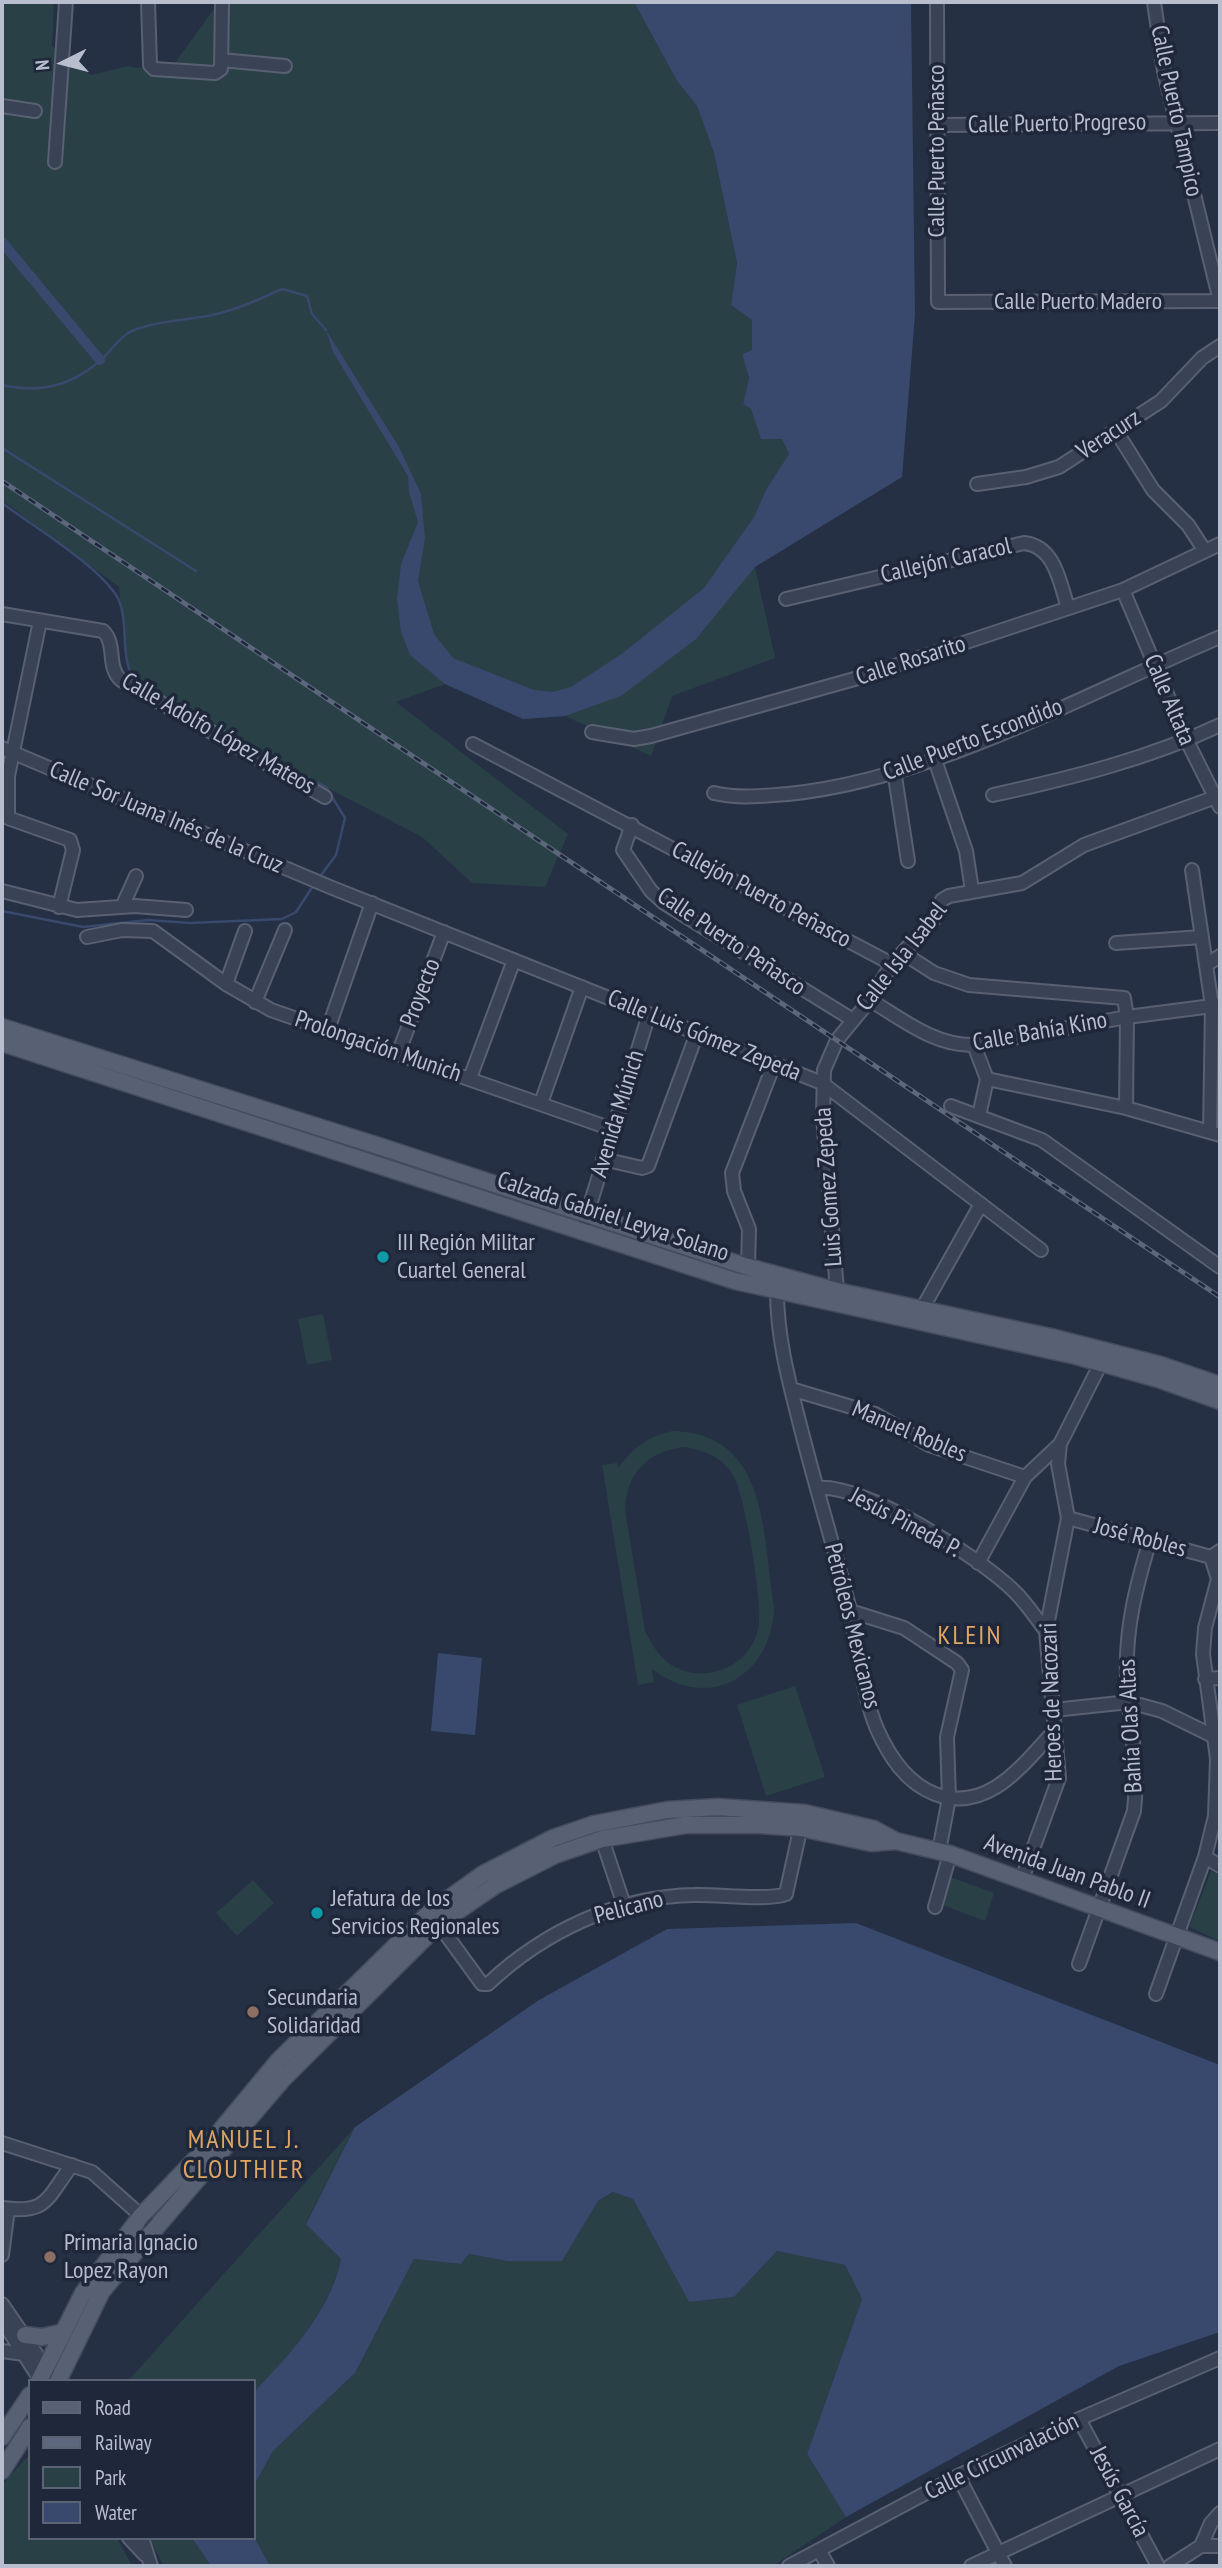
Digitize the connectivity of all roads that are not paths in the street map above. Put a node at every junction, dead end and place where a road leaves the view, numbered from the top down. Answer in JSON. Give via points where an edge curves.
{"nodes":[{"id":1,"x":65,"y":2,"type":"edge"},
{"id":2,"x":148,"y":2,"type":"edge"},
{"id":3,"x":222,"y":2,"type":"edge"},
{"id":4,"x":937,"y":2,"type":"edge"},
{"id":5,"x":1154,"y":2,"type":"edge"},
{"id":6,"x":221,"y":64,"type":"junction"},
{"id":7,"x":285,"y":66,"type":"dead end"},
{"id":8,"x":2,"y":106,"type":"edge"},
{"id":9,"x":35,"y":111,"type":"dead end"},
{"id":10,"x":1177,"y":123,"type":"junction"},
{"id":11,"x":1220,"y":124,"type":"edge"},
{"id":12,"x":937,"y":125,"type":"junction"},
{"id":13,"x":55,"y":162,"type":"dead end"},
{"id":14,"x":937,"y":300,"type":"joint"},
{"id":15,"x":1220,"y":301,"type":"edge"},
{"id":16,"x":1220,"y":346,"type":"edge"},
{"id":17,"x":1116,"y":431,"type":"junction"},
{"id":18,"x":977,"y":484,"type":"dead end"},
{"id":19,"x":1220,"y":544,"type":"edge"},
{"id":20,"x":1205,"y":551,"type":"junction"},
{"id":21,"x":1123,"y":590,"type":"junction"},
{"id":22,"x":786,"y":599,"type":"dead end"},
{"id":23,"x":1068,"y":608,"type":"junction"},
{"id":24,"x":2,"y":614,"type":"edge"},
{"id":25,"x":40,"y":621,"type":"junction"},
{"id":26,"x":1220,"y":637,"type":"edge"},
{"id":27,"x":1154,"y":665,"type":"junction"},
{"id":28,"x":1220,"y":725,"type":"edge"},
{"id":29,"x":592,"y":732,"type":"dead end"},
{"id":30,"x":1187,"y":741,"type":"junction"},
{"id":31,"x":473,"y":744,"type":"dead end"},
{"id":32,"x":5,"y":751,"type":"edge"},
{"id":33,"x":934,"y":757,"type":"junction"},
{"id":34,"x":894,"y":770,"type":"junction"},
{"id":35,"x":714,"y":793,"type":"dead end"},
{"id":36,"x":993,"y":795,"type":"dead end"},
{"id":37,"x":325,"y":797,"type":"dead end"},
{"id":38,"x":1217,"y":802,"type":"edge"},
{"id":39,"x":632,"y":825,"type":"junction"},
{"id":40,"x":908,"y":861,"type":"dead end"},
{"id":41,"x":1192,"y":870,"type":"dead end"},
{"id":42,"x":136,"y":876,"type":"dead end"},
{"id":43,"x":330,"y":887,"type":"joint"},
{"id":44,"x":972,"y":890,"type":"junction"},
{"id":45,"x":2,"y":891,"type":"edge"},
{"id":46,"x":372,"y":903,"type":"junction"},
{"id":47,"x":59,"y":906,"type":"junction"},
{"id":48,"x":122,"y":907,"type":"junction"},
{"id":49,"x":186,"y":910,"type":"dead end"},
{"id":50,"x":285,"y":930,"type":"dead end"},
{"id":51,"x":246,"y":931,"type":"dead end"},
{"id":52,"x":444,"y":932,"type":"junction"},
{"id":53,"x":87,"y":937,"type":"dead end"},
{"id":54,"x":1202,"y":937,"type":"junction"},
{"id":55,"x":1116,"y":943,"type":"dead end"},
{"id":56,"x":903,"y":953,"type":"junction"},
{"id":57,"x":1220,"y":956,"type":"edge"},
{"id":58,"x":514,"y":960,"type":"junction"},
{"id":59,"x":892,"y":964,"type":"junction"},
{"id":60,"x":1206,"y":965,"type":"junction"},
{"id":61,"x":226,"y":984,"type":"junction"},
{"id":62,"x":582,"y":987,"type":"junction"},
{"id":63,"x":870,"y":1000,"type":"junction"},
{"id":64,"x":255,"y":1002,"type":"junction"},
{"id":65,"x":1216,"y":1006,"type":"edge"},
{"id":66,"x":649,"y":1014,"type":"junction"},
{"id":67,"x":1127,"y":1017,"type":"junction"},
{"id":68,"x":853,"y":1020,"type":"junction"},
{"id":69,"x":2,"y":1027,"type":"edge"},
{"id":70,"x":327,"y":1032,"type":"junction"},
{"id":71,"x":697,"y":1033,"type":"junction"},
{"id":72,"x":2,"y":1043,"type":"edge"},
{"id":73,"x":974,"y":1045,"type":"junction"},
{"id":74,"x":398,"y":1054,"type":"junction"},
{"id":75,"x":77,"y":1059,"type":"junction"},
{"id":76,"x":774,"y":1064,"type":"junction"},
{"id":77,"x":470,"y":1078,"type":"junction"},
{"id":78,"x":987,"y":1079,"type":"junction"},
{"id":79,"x":821,"y":1083,"type":"junction"},
{"id":80,"x":541,"y":1103,"type":"junction"},
{"id":81,"x":951,"y":1106,"type":"dead end"},
{"id":82,"x":1126,"y":1108,"type":"junction"},
{"id":83,"x":979,"y":1116,"type":"junction"},
{"id":84,"x":274,"y":1122,"type":"junction"},
{"id":85,"x":612,"y":1129,"type":"junction"},
{"id":86,"x":1215,"y":1133,"type":"edge"},
{"id":87,"x":603,"y":1159,"type":"junction"},
{"id":88,"x":981,"y":1204,"type":"junction"},
{"id":89,"x":587,"y":1213,"type":"junction"},
{"id":90,"x":582,"y":1231,"type":"junction"},
{"id":91,"x":1041,"y":1250,"type":"dead end"},
{"id":92,"x":1220,"y":1267,"type":"edge"},
{"id":93,"x":748,"y":1268,"type":"junction"},
{"id":94,"x":777,"y":1291,"type":"junction"},
{"id":95,"x":837,"y":1292,"type":"junction"},
{"id":96,"x":922,"y":1309,"type":"junction"},
{"id":97,"x":1101,"y":1363,"type":"junction"},
{"id":98,"x":1220,"y":1385,"type":"edge"},
{"id":99,"x":791,"y":1390,"type":"junction"},
{"id":100,"x":1220,"y":1401,"type":"edge"},
{"id":101,"x":1060,"y":1444,"type":"junction"},
{"id":102,"x":1025,"y":1477,"type":"junction"},
{"id":103,"x":817,"y":1488,"type":"junction"},
{"id":104,"x":1069,"y":1518,"type":"junction"},
{"id":105,"x":1150,"y":1540,"type":"junction"},
{"id":106,"x":1216,"y":1554,"type":"edge"},
{"id":107,"x":978,"y":1563,"type":"junction"},
{"id":108,"x":850,"y":1611,"type":"junction"},
{"id":109,"x":1046,"y":1631,"type":"junction"},
{"id":110,"x":1220,"y":1678,"type":"edge"},
{"id":111,"x":1205,"y":1679,"type":"junction"},
{"id":112,"x":1129,"y":1702,"type":"junction"},
{"id":113,"x":1054,"y":1710,"type":"junction"},
{"id":114,"x":1056,"y":1729,"type":"junction"},
{"id":115,"x":1217,"y":1739,"type":"edge"},
{"id":116,"x":1219,"y":1794,"type":"edge"},
{"id":117,"x":949,"y":1798,"type":"junction"},
{"id":118,"x":803,"y":1821,"type":"junction"},
{"id":119,"x":602,"y":1839,"type":"junction"},
{"id":120,"x":945,"y":1852,"type":"junction"},
{"id":121,"x":1205,"y":1857,"type":"junction"},
{"id":122,"x":1220,"y":1866,"type":"edge"},
{"id":123,"x":1022,"y":1880,"type":"junction"},
{"id":124,"x":624,"y":1905,"type":"junction"},
{"id":125,"x":935,"y":1907,"type":"dead end"},
{"id":126,"x":1100,"y":1908,"type":"junction"},
{"id":127,"x":434,"y":1918,"type":"junction"},
{"id":128,"x":1175,"y":1936,"type":"junction"},
{"id":129,"x":1220,"y":1952,"type":"edge"},
{"id":130,"x":1079,"y":1964,"type":"dead end"},
{"id":131,"x":1156,"y":1994,"type":"dead end"},
{"id":132,"x":233,"y":2127,"type":"junction"},
{"id":133,"x":2,"y":2143,"type":"edge"},
{"id":134,"x":72,"y":2165,"type":"junction"},
{"id":135,"x":5,"y":2209,"type":"edge"},
{"id":136,"x":141,"y":2216,"type":"junction"},
{"id":137,"x":156,"y":2229,"type":"junction"},
{"id":138,"x":2,"y":2255,"type":"edge"},
{"id":139,"x":2,"y":2304,"type":"edge"},
{"id":140,"x":2,"y":2320,"type":"edge"},
{"id":141,"x":64,"y":2332,"type":"junction"},
{"id":142,"x":24,"y":2335,"type":"junction"},
{"id":143,"x":2,"y":2351,"type":"edge"},
{"id":144,"x":24,"y":2354,"type":"junction"},
{"id":145,"x":1220,"y":2358,"type":"edge"},
{"id":146,"x":46,"y":2378,"type":"edge"},
{"id":147,"x":28,"y":2398,"type":"edge"},
{"id":148,"x":1079,"y":2419,"type":"junction"},
{"id":149,"x":28,"y":2434,"type":"edge"},
{"id":150,"x":2,"y":2437,"type":"edge"},
{"id":151,"x":1220,"y":2449,"type":"edge"},
{"id":152,"x":2,"y":2470,"type":"edge"},
{"id":153,"x":958,"y":2476,"type":"junction"},
{"id":154,"x":1122,"y":2495,"type":"junction"},
{"id":155,"x":1220,"y":2513,"type":"edge"},
{"id":156,"x":131,"y":2540,"type":"edge"},
{"id":157,"x":143,"y":2540,"type":"edge"},
{"id":158,"x":1201,"y":2546,"type":"junction"},
{"id":159,"x":1220,"y":2546,"type":"edge"},
{"id":160,"x":819,"y":2550,"type":"junction"},
{"id":161,"x":998,"y":2553,"type":"junction"},
{"id":162,"x":148,"y":2561,"type":"edge"},
{"id":163,"x":789,"y":2566,"type":"edge"},
{"id":164,"x":828,"y":2566,"type":"edge"},
{"id":165,"x":971,"y":2566,"type":"edge"},
{"id":166,"x":1005,"y":2566,"type":"edge"},
{"id":167,"x":1158,"y":2566,"type":"edge"},
{"id":168,"x":1170,"y":2566,"type":"edge"}],
"edges":[{"from":1,"to":13,"type":"street"},
{"from":2,"to":6,"type":"street","via":[[148,60],[154,69],[215,73]]},
{"from":3,"to":6,"type":"street"},
{"from":4,"to":12,"type":"street","name":"Calle Puerto Peñasco"},
{"from":5,"to":10,"type":"street","name":"Calle Puerto Tampico"},
{"from":6,"to":7,"type":"street"},
{"from":8,"to":9,"type":"street"},
{"from":10,"to":11,"type":"street","name":"Calle Puerto Progreso"},
{"from":10,"to":12,"type":"street","name":"Calle Puerto Progreso"},
{"from":10,"to":15,"type":"street","name":"Calle Puerto Tampico"},
{"from":12,"to":14,"type":"street","name":"Calle Puerto Peñasco"},
{"from":14,"to":15,"type":"street","name":"Calle Puerto Madero"},
{"from":16,"to":17,"type":"street","name":"Veracurz","via":[[1161,401]]},
{"from":17,"to":18,"type":"street","name":"Veracurz","via":[[1059,467]]},
{"from":17,"to":20,"type":"street","via":[[1153,491],[1188,525]]},
{"from":19,"to":20,"type":"street","name":"Calle Rosarito"},
{"from":20,"to":21,"type":"street","name":"Calle Rosarito"},
{"from":21,"to":23,"type":"street","name":"Calle Rosarito"},
{"from":21,"to":27,"type":"street","name":"Calle Altata"},
{"from":22,"to":23,"type":"street","name":"Callejón Caracol","via":[[1024,543],[1043,549],[1051,558]]},
{"from":23,"to":29,"type":"street","name":"Calle Rosarito","via":[[858,678],[701,723],[634,739]]},
{"from":24,"to":25,"type":"street"},
{"from":25,"to":32,"type":"street"},
{"from":25,"to":37,"type":"street","name":"Calle Adolfo López Mateos","via":[[103,631],[113,671],[121,680]]},
{"from":26,"to":27,"type":"street","name":"Calle Puerto Escondido"},
{"from":27,"to":30,"type":"street","name":"Calle Altata"},
{"from":27,"to":33,"type":"street","name":"Calle Puerto Escondido","via":[[1011,729]]},
{"from":28,"to":30,"type":"street"},
{"from":30,"to":36,"type":"street","via":[[1088,774]]},
{"from":30,"to":38,"type":"street","name":"Calle Altata"},
{"from":31,"to":39,"type":"street","name":"Callejón Puerto Peñasco"},
{"from":32,"to":43,"type":"street","name":"Calle Sor Juana Inés de la Cruz"},
{"from":32,"to":47,"type":"street","via":[[8,818],[70,840],[73,850]]},
{"from":33,"to":34,"type":"street","name":"Calle Puerto Escondido"},
{"from":33,"to":44,"type":"street","via":[[966,851]]},
{"from":34,"to":35,"type":"street","name":"Calle Puerto Escondido","via":[[824,790],[739,799]]},
{"from":34,"to":40,"type":"street"},
{"from":38,"to":44,"type":"street","name":"Calle Isla Isabel","via":[[1084,845],[1022,883]]},
{"from":39,"to":59,"type":"street","name":"Callejón Puerto Peñasco"},
{"from":39,"to":68,"type":"street","name":"Calle Puerto Peñasco","via":[[623,850],[664,903]]},
{"from":41,"to":54,"type":"street"},
{"from":42,"to":48,"type":"street"},
{"from":43,"to":46,"type":"street","name":"Calle Luis Gómez Zepeda"},
{"from":44,"to":56,"type":"street","name":"Calle Isla Isabel","via":[[942,900],[934,919]]},
{"from":45,"to":47,"type":"street"},
{"from":46,"to":52,"type":"street","name":"Calle Luis Gómez Zepeda"},
{"from":46,"to":70,"type":"street"},
{"from":47,"to":48,"type":"street","via":[[93,911]]},
{"from":48,"to":49,"type":"street"},
{"from":50,"to":64,"type":"street"},
{"from":51,"to":61,"type":"street"},
{"from":52,"to":58,"type":"street","name":"Calle Luis Gómez Zepeda"},
{"from":52,"to":74,"type":"street","name":"Proyecto"},
{"from":53,"to":61,"type":"street","name":"Prolongación Munich","via":[[126,930],[159,934]]},
{"from":54,"to":55,"type":"street"},
{"from":54,"to":60,"type":"street"},
{"from":56,"to":59,"type":"street","name":"Calle Isla Isabel"},
{"from":56,"to":67,"type":"street","via":[[934,973],[969,985],[1120,996],[1126,1001]]},
{"from":57,"to":60,"type":"street"},
{"from":58,"to":62,"type":"street","name":"Calle Luis Gómez Zepeda"},
{"from":58,"to":77,"type":"street"},
{"from":59,"to":63,"type":"street","name":"Calle Isla Isabel"},
{"from":60,"to":65,"type":"street"},
{"from":61,"to":64,"type":"street","name":"Prolongación Munich"},
{"from":62,"to":66,"type":"street","name":"Calle Luis Gómez Zepeda"},
{"from":62,"to":80,"type":"street"},
{"from":63,"to":68,"type":"street","name":"Calle Isla Isabel"},
{"from":63,"to":73,"type":"street","name":"Calle Bahía Kino","via":[[953,1045]]},
{"from":64,"to":70,"type":"street","name":"Prolongación Munich"},
{"from":65,"to":67,"type":"street","name":"Calle Bahía Kino"},
{"from":65,"to":86,"type":"street"},
{"from":66,"to":71,"type":"street","name":"Calle Luis Gómez Zepeda"},
{"from":66,"to":85,"type":"street","name":"Avenida Múnich"},
{"from":67,"to":73,"type":"street","name":"Calle Bahía Kino"},
{"from":67,"to":82,"type":"street"},
{"from":68,"to":79,"type":"street","name":"Calle Isla Isabel","via":[[837,1040]]},
{"from":69,"to":75,"type":"main road","name":"Calzada Gabriel Leyva Solano"},
{"from":70,"to":74,"type":"street","name":"Prolongación Munich"},
{"from":71,"to":76,"type":"street","name":"Calle Luis Gómez Zepeda"},
{"from":71,"to":87,"type":"street","via":[[648,1166]]},
{"from":72,"to":75,"type":"main road","name":"Calzada Gabriel Leyva Solano"},
{"from":73,"to":78,"type":"street"},
{"from":74,"to":77,"type":"street","name":"Prolongación Munich"},
{"from":75,"to":84,"type":"main road","name":"Calzada Gabriel Leyva Solano"},
{"from":76,"to":79,"type":"street","name":"Calle Luis Gómez Zepeda"},
{"from":76,"to":93,"type":"street","via":[[731,1181],[749,1229]]},
{"from":77,"to":80,"type":"street","name":"Prolongación Munich"},
{"from":78,"to":82,"type":"street"},
{"from":78,"to":83,"type":"street"},
{"from":79,"to":88,"type":"street","name":"Calle Luis Gómez Zepeda"},
{"from":79,"to":95,"type":"street","name":"Luis Gomez Zepeda"},
{"from":80,"to":85,"type":"street","name":"Prolongación Munich"},
{"from":81,"to":83,"type":"street"},
{"from":82,"to":86,"type":"street"},
{"from":83,"to":92,"type":"street","via":[[1042,1140]]},
{"from":84,"to":89,"type":"main road","name":"Calzada Gabriel Leyva Solano"},
{"from":84,"to":90,"type":"main road","name":"Calzada Gabriel Leyva Solano"},
{"from":85,"to":87,"type":"street","name":"Avenida Múnich"},
{"from":87,"to":89,"type":"street","name":"Avenida Múnich"},
{"from":88,"to":91,"type":"street","name":"Calle Luis Gómez Zepeda"},
{"from":88,"to":96,"type":"street"},
{"from":89,"to":90,"type":"street","name":"Avenida Múnich"},
{"from":89,"to":93,"type":"main road","name":"Calzada Gabriel Leyva Solano"},
{"from":90,"to":94,"type":"main road","name":"Calzada Gabriel Leyva Solano"},
{"from":93,"to":95,"type":"main road","name":"Calzada Gabriel Leyva Solano"},
{"from":94,"to":97,"type":"main road","name":"Calzada Gabriel Leyva Solano"},
{"from":94,"to":99,"type":"street","name":"Petróleos Mexicanos","via":[[778,1328]]},
{"from":95,"to":96,"type":"main road","name":"Calzada Gabriel Leyva Solano"},
{"from":96,"to":98,"type":"main road","name":"Calzada Gabriel Leyva Solano","via":[[1149,1362]]},
{"from":97,"to":100,"type":"main road","name":"Calzada Gabriel Leyva Solano"},
{"from":97,"to":101,"type":"street","name":"Heroes de Nacozari"},
{"from":99,"to":102,"type":"street","name":"Manuel Robles","via":[[876,1414],[929,1445]]},
{"from":99,"to":103,"type":"street","name":"Petróleos Mexicanos"},
{"from":101,"to":102,"type":"street"},
{"from":101,"to":104,"type":"street","name":"Heroes de Nacozari","via":[[1058,1464]]},
{"from":102,"to":107,"type":"street"},
{"from":103,"to":107,"type":"street","name":"Jesús Pineda P.","via":[[830,1486],[859,1495],[916,1523]]},
{"from":103,"to":108,"type":"street","name":"Petróleos Mexicanos"},
{"from":104,"to":105,"type":"street","name":"José Robles"},
{"from":104,"to":109,"type":"street","name":"Heroes de Nacozari"},
{"from":105,"to":106,"type":"street","name":"José Robles"},
{"from":105,"to":112,"type":"street","name":"Bahía Olas Altas","via":[[1131,1605]]},
{"from":106,"to":111,"type":"street","via":[[1218,1579],[1205,1628]]},
{"from":107,"to":109,"type":"street","name":"Jesús Pineda P.","via":[[1015,1592]]},
{"from":108,"to":117,"type":"street","name":"Petróleos Mexicanos","via":[[876,1727],[890,1755],[914,1783]]},
{"from":108,"to":117,"type":"street","via":[[904,1628],[960,1665],[963,1676],[947,1737]]},
{"from":109,"to":113,"type":"street","name":"Heroes de Nacozari"},
{"from":110,"to":111,"type":"street"},
{"from":111,"to":115,"type":"street"},
{"from":112,"to":113,"type":"street"},
{"from":112,"to":115,"type":"street","via":[[1162,1711]]},
{"from":112,"to":126,"type":"street","name":"Bahía Olas Altas","via":[[1136,1767],[1134,1811]]},
{"from":113,"to":114,"type":"street","name":"Heroes de Nacozari"},
{"from":114,"to":117,"type":"street","via":[[1000,1786],[972,1798]]},
{"from":114,"to":123,"type":"street","name":"Heroes de Nacozari","via":[[1060,1763],[1056,1793]]},
{"from":115,"to":116,"type":"street"},
{"from":116,"to":121,"type":"street"},
{"from":117,"to":120,"type":"street"},
{"from":118,"to":119,"type":"main road","name":"Avenida Juan Pablo II","via":[[685,1825]]},
{"from":118,"to":120,"type":"main road","name":"Avenida Juan Pablo II","via":[[871,1843],[895,1841]]},
{"from":118,"to":124,"type":"street","name":"Pelicano","via":[[790,1890],[782,1896],[694,1895]]},
{"from":118,"to":127,"type":"main road","name":"Avenida Juan Pablo II","via":[[718,1807],[667,1810],[594,1824],[503,1862]]},
{"from":119,"to":124,"type":"street"},
{"from":119,"to":127,"type":"main road","name":"Avenida Juan Pablo II","via":[[527,1868]]},
{"from":120,"to":123,"type":"main road","name":"Avenida Juan Pablo II"},
{"from":120,"to":125,"type":"street"},
{"from":121,"to":122,"type":"street"},
{"from":121,"to":128,"type":"street"},
{"from":123,"to":126,"type":"main road","name":"Avenida Juan Pablo II"},
{"from":124,"to":127,"type":"street","name":"Pelicano","via":[[539,1942],[485,1985]]},
{"from":126,"to":128,"type":"main road","name":"Avenida Juan Pablo II"},
{"from":126,"to":130,"type":"street","name":"Bahía Olas Altas"},
{"from":127,"to":132,"type":"main road","name":"Avenida Juan Pablo II"},
{"from":128,"to":129,"type":"main road","name":"Avenida Juan Pablo II"},
{"from":128,"to":131,"type":"street"},
{"from":132,"to":136,"type":"main road","name":"Avenida Juan Pablo II"},
{"from":132,"to":137,"type":"main road","name":"Avenida Juan Pablo II"},
{"from":133,"to":134,"type":"street"},
{"from":134,"to":135,"type":"street","via":[[39,2208]]},
{"from":134,"to":136,"type":"street","via":[[92,2172]]},
{"from":135,"to":138,"type":"street"},
{"from":136,"to":137,"type":"street"},
{"from":136,"to":141,"type":"main road","name":"Avenida Juan Pablo II","via":[[83,2293]]},
{"from":137,"to":146,"type":"main road","name":"Avenida Juan Pablo II","via":[[102,2291]]},
{"from":139,"to":142,"type":"street"},
{"from":140,"to":144,"type":"street"},
{"from":141,"to":142,"type":"main road"},
{"from":141,"to":146,"type":"main road","name":"Avenida Juan Pablo II"},
{"from":142,"to":146,"type":"street"},
{"from":143,"to":144,"type":"street"},
{"from":144,"to":146,"type":"street"},
{"from":145,"to":148,"type":"street","name":"Calle Circunvalación"},
{"from":147,"to":150,"type":"main road"},
{"from":148,"to":153,"type":"street","name":"Calle Circunvalación"},
{"from":148,"to":154,"type":"street","name":"Jesús García"},
{"from":149,"to":152,"type":"main road"},
{"from":151,"to":154,"type":"street"},
{"from":153,"to":160,"type":"street","name":"Calle Circunvalación"},
{"from":153,"to":161,"type":"street"},
{"from":154,"to":161,"type":"street"},
{"from":154,"to":167,"type":"street","name":"Jesús García"},
{"from":155,"to":158,"type":"street"},
{"from":156,"to":162,"type":"street"},
{"from":157,"to":162,"type":"street"},
{"from":158,"to":159,"type":"street"},
{"from":158,"to":168,"type":"street"},
{"from":160,"to":163,"type":"street","name":"Calle Circunvalación"},
{"from":160,"to":164,"type":"street"},
{"from":161,"to":165,"type":"street"},
{"from":161,"to":166,"type":"street"}]}
